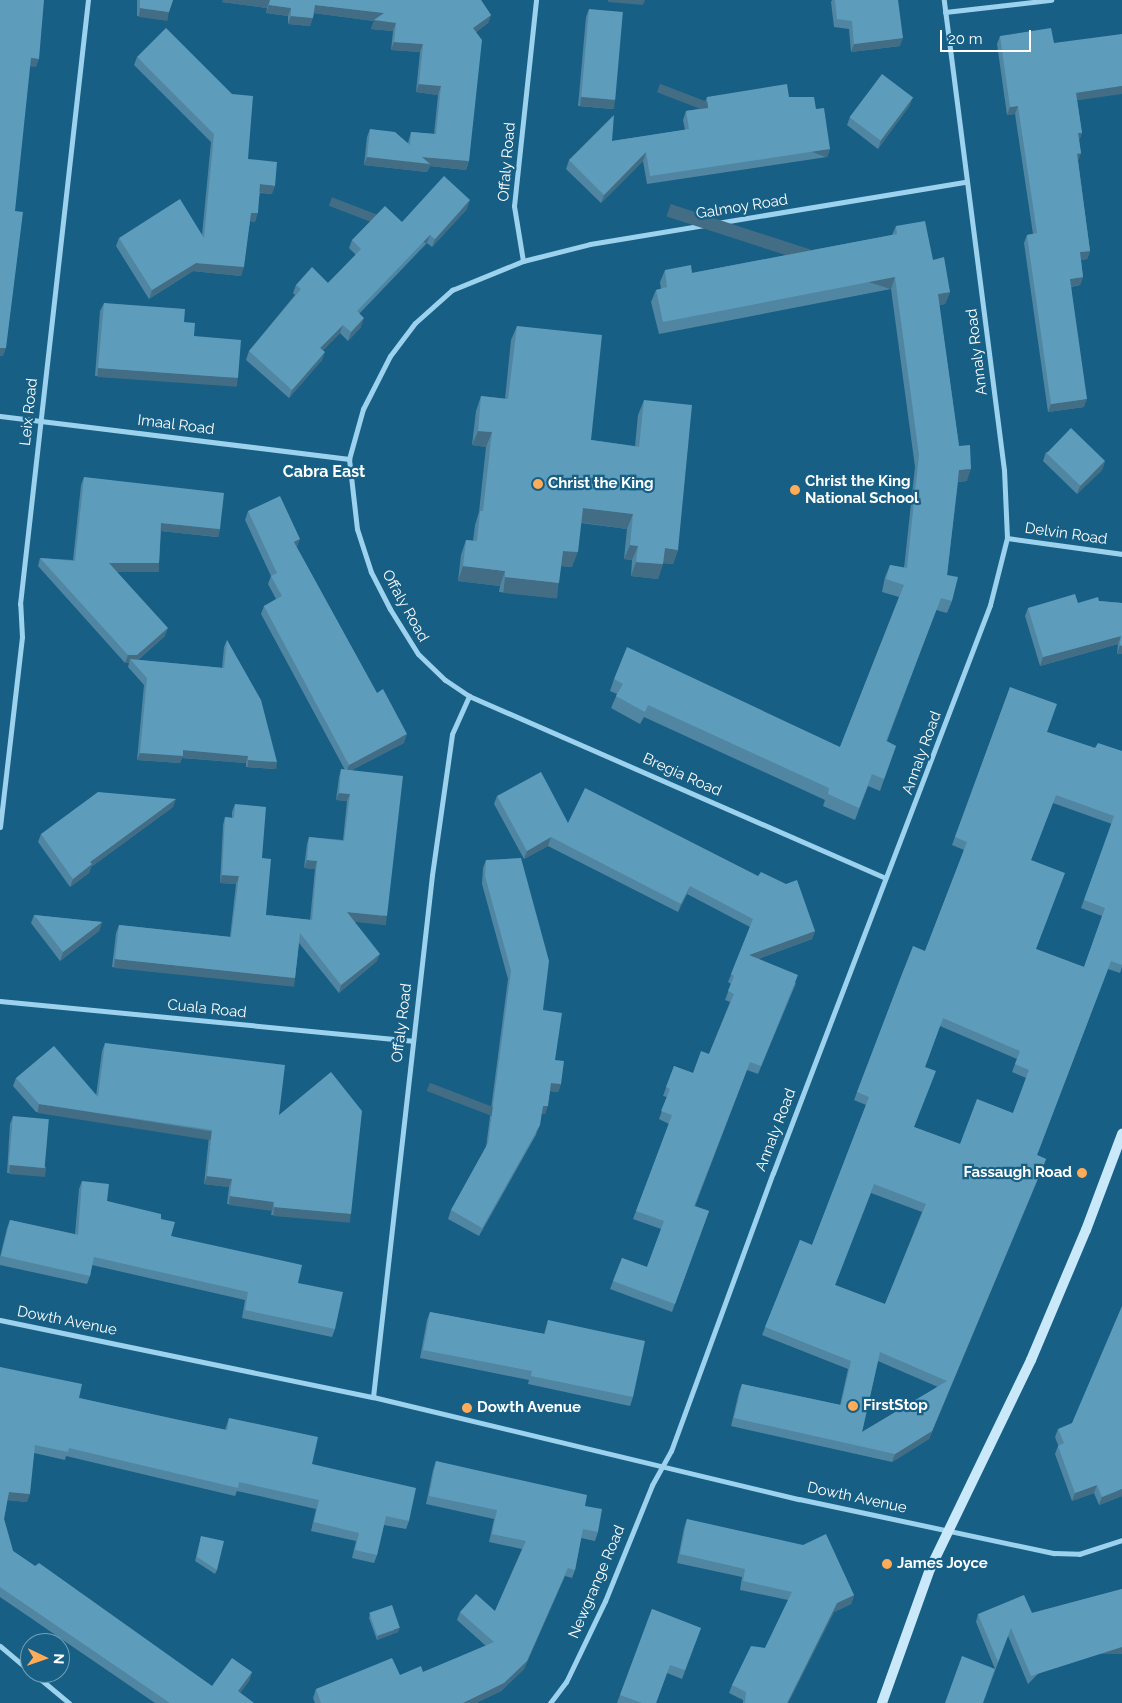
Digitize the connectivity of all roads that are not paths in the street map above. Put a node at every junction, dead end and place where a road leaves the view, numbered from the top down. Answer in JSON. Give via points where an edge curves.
{"nodes":[{"id":1,"x":88,"y":0,"type":"edge"},
{"id":2,"x":536,"y":0,"type":"edge"},
{"id":3,"x":944,"y":0,"type":"edge"},
{"id":4,"x":1051,"y":0,"type":"edge"},
{"id":5,"x":945,"y":12,"type":"junction"},
{"id":6,"x":966,"y":182,"type":"junction"},
{"id":7,"x":523,"y":261,"type":"junction"},
{"id":8,"x":0,"y":416,"type":"edge"},
{"id":9,"x":40,"y":421,"type":"junction"},
{"id":10,"x":349,"y":459,"type":"junction"},
{"id":11,"x":1007,"y":538,"type":"junction"},
{"id":12,"x":1122,"y":554,"type":"edge"},
{"id":13,"x":469,"y":696,"type":"junction"},
{"id":14,"x":0,"y":826,"type":"edge"},
{"id":15,"x":885,"y":878,"type":"junction"},
{"id":16,"x":0,"y":1001,"type":"edge"},
{"id":17,"x":412,"y":1041,"type":"junction"},
{"id":18,"x":1122,"y":1134,"type":"edge"},
{"id":19,"x":0,"y":1320,"type":"edge"},
{"id":20,"x":373,"y":1397,"type":"junction"},
{"id":21,"x":661,"y":1466,"type":"junction"},
{"id":22,"x":948,"y":1530,"type":"junction"},
{"id":23,"x":1122,"y":1540,"type":"edge"},
{"id":24,"x":0,"y":1646,"type":"edge"},
{"id":25,"x":20,"y":1663,"type":"edge"},
{"id":26,"x":44,"y":1683,"type":"edge"},
{"id":27,"x":68,"y":1703,"type":"edge"},
{"id":28,"x":550,"y":1703,"type":"edge"},
{"id":29,"x":882,"y":1703,"type":"edge"}],
"edges":[{"from":1,"to":9,"type":"street","name":"Leix Road"},
{"from":2,"to":7,"type":"street","name":"Offaly Road","via":[[514,206]]},
{"from":3,"to":5,"type":"street","name":"Annaly Road"},
{"from":4,"to":5,"type":"street"},
{"from":5,"to":6,"type":"street","name":"Annaly Road"},
{"from":6,"to":7,"type":"street","name":"Galmoy Road","via":[[590,244]]},
{"from":6,"to":11,"type":"street","name":"Annaly Road","via":[[1004,470]]},
{"from":7,"to":10,"type":"street","name":"Offaly Road","via":[[452,290],[415,323],[390,356],[363,408]]},
{"from":8,"to":9,"type":"street","name":"Imaal Road"},
{"from":9,"to":10,"type":"street","name":"Imaal Road"},
{"from":9,"to":14,"type":"street","name":"Leix Road","via":[[20,604],[22,637]]},
{"from":10,"to":13,"type":"street","name":"Offaly Road","via":[[357,529],[371,572],[418,654],[445,680]]},
{"from":11,"to":12,"type":"street","name":"Delvin Road"},
{"from":11,"to":15,"type":"street","name":"Annaly Road","via":[[990,605],[913,813]]},
{"from":13,"to":15,"type":"street","name":"Bregia Road"},
{"from":13,"to":17,"type":"street","name":"Offaly Road","via":[[452,734]]},
{"from":15,"to":21,"type":"street","name":"Annaly Road","via":[[671,1451]]},
{"from":16,"to":17,"type":"street","name":"Cuala Road"},
{"from":17,"to":20,"type":"street","name":"Offaly Road"},
{"from":18,"to":22,"type":"street","via":[[1086,1230],[1030,1360]]},
{"from":19,"to":20,"type":"street","name":"Dowth Avenue"},
{"from":20,"to":21,"type":"street","name":"Dowth Avenue"},
{"from":21,"to":22,"type":"street","name":"Dowth Avenue"},
{"from":21,"to":28,"type":"street","name":"Newgrange Road","via":[[605,1601],[566,1682]]},
{"from":22,"to":23,"type":"street","name":"Dowth Avenue","via":[[1054,1553],[1079,1554]]},
{"from":22,"to":29,"type":"street","via":[[922,1589]]},
{"from":24,"to":25,"type":"street"},
{"from":26,"to":27,"type":"street"}]}
